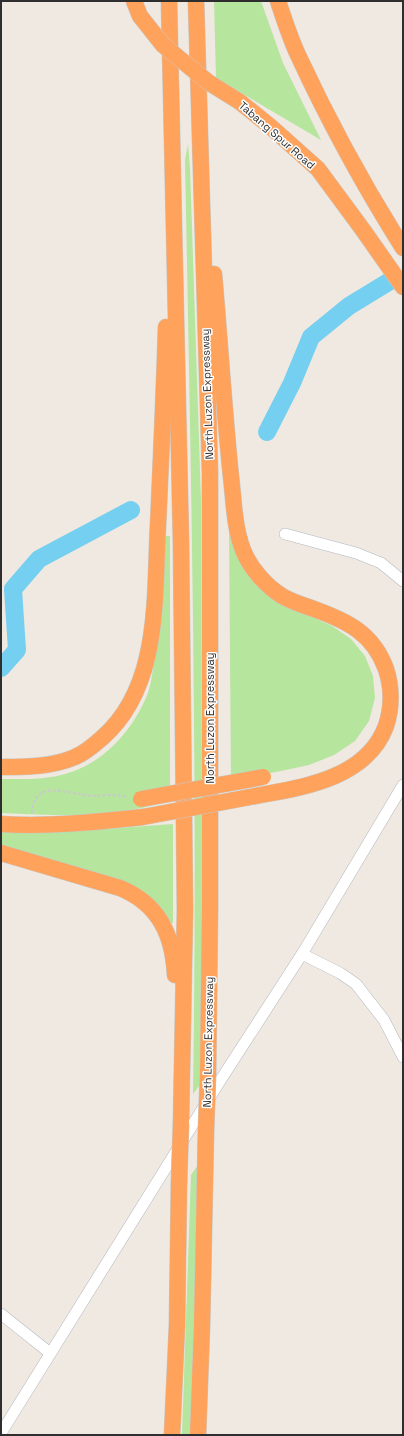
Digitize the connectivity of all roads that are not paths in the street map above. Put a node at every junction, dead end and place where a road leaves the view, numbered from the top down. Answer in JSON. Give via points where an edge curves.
{"nodes":[{"id":1,"x":134,"y":1,"type":"edge"},
{"id":2,"x":169,"y":1,"type":"edge"},
{"id":3,"x":196,"y":1,"type":"edge"},
{"id":4,"x":278,"y":1,"type":"edge"},
{"id":5,"x":199,"y":123,"type":"junction"},
{"id":6,"x":171,"y":130,"type":"junction"},
{"id":7,"x":403,"y":248,"type":"edge"},
{"id":8,"x":403,"y":287,"type":"edge"},
{"id":9,"x":284,"y":534,"type":"dead end"},
{"id":10,"x":403,"y":582,"type":"edge"},
{"id":11,"x":1,"y":767,"type":"edge"},
{"id":12,"x":263,"y":777,"type":"dead end"},
{"id":13,"x":403,"y":784,"type":"edge"},
{"id":14,"x":141,"y":799,"type":"road end"},
{"id":15,"x":1,"y":824,"type":"edge"},
{"id":16,"x":1,"y":853,"type":"edge"},
{"id":17,"x":302,"y":954,"type":"junction"},
{"id":18,"x":403,"y":1057,"type":"edge"},
{"id":19,"x":181,"y":1082,"type":"junction"},
{"id":20,"x":1,"y":1314,"type":"edge"},
{"id":21,"x":50,"y":1353,"type":"junction"},
{"id":22,"x":1,"y":1433,"type":"edge"},
{"id":23,"x":172,"y":1435,"type":"edge"},
{"id":24,"x":198,"y":1435,"type":"edge"}],
"edges":[{"from":1,"to":8,"type":"highway","name":"Tabang Spur Road","bridge":true,"via":[[140,16],[164,45],[208,82],[240,102],[271,127],[318,170]]},
{"from":2,"to":6,"type":"highway"},
{"from":3,"to":5,"type":"highway","name":"North Luzon Expressway"},
{"from":4,"to":7,"type":"highway","via":[[297,54],[346,152]]},
{"from":5,"to":15,"type":"highway","bridge":true,"via":[[227,442],[240,542],[250,563],[275,591],[295,602],[347,622],[365,636],[380,655],[388,677],[388,719],[383,732],[367,756],[358,764],[320,782],[143,817],[81,824]]},
{"from":5,"to":24,"type":"highway","name":"North Luzon Expressway","bridge":true,"via":[[210,473],[210,909]]},
{"from":6,"to":11,"type":"highway","via":[[159,505],[153,619],[145,669],[138,690],[115,725],[86,752],[52,764]]},
{"from":6,"to":19,"type":"highway","via":[[181,543],[185,910]]},
{"from":9,"to":10,"type":"street","via":[[356,553],[381,563]]},
{"from":12,"to":14,"type":"highway","bridge":true},
{"from":13,"to":17,"type":"street"},
{"from":16,"to":19,"type":"highway","via":[[120,888],[144,901],[156,914],[165,928],[173,954]]},
{"from":17,"to":18,"type":"street","via":[[356,984],[384,1020]]},
{"from":17,"to":21,"type":"street","via":[[213,1091]]},
{"from":19,"to":23,"type":"highway","bridge":true,"via":[[177,1326]]},
{"from":20,"to":21,"type":"street"},
{"from":21,"to":22,"type":"street"}]}
